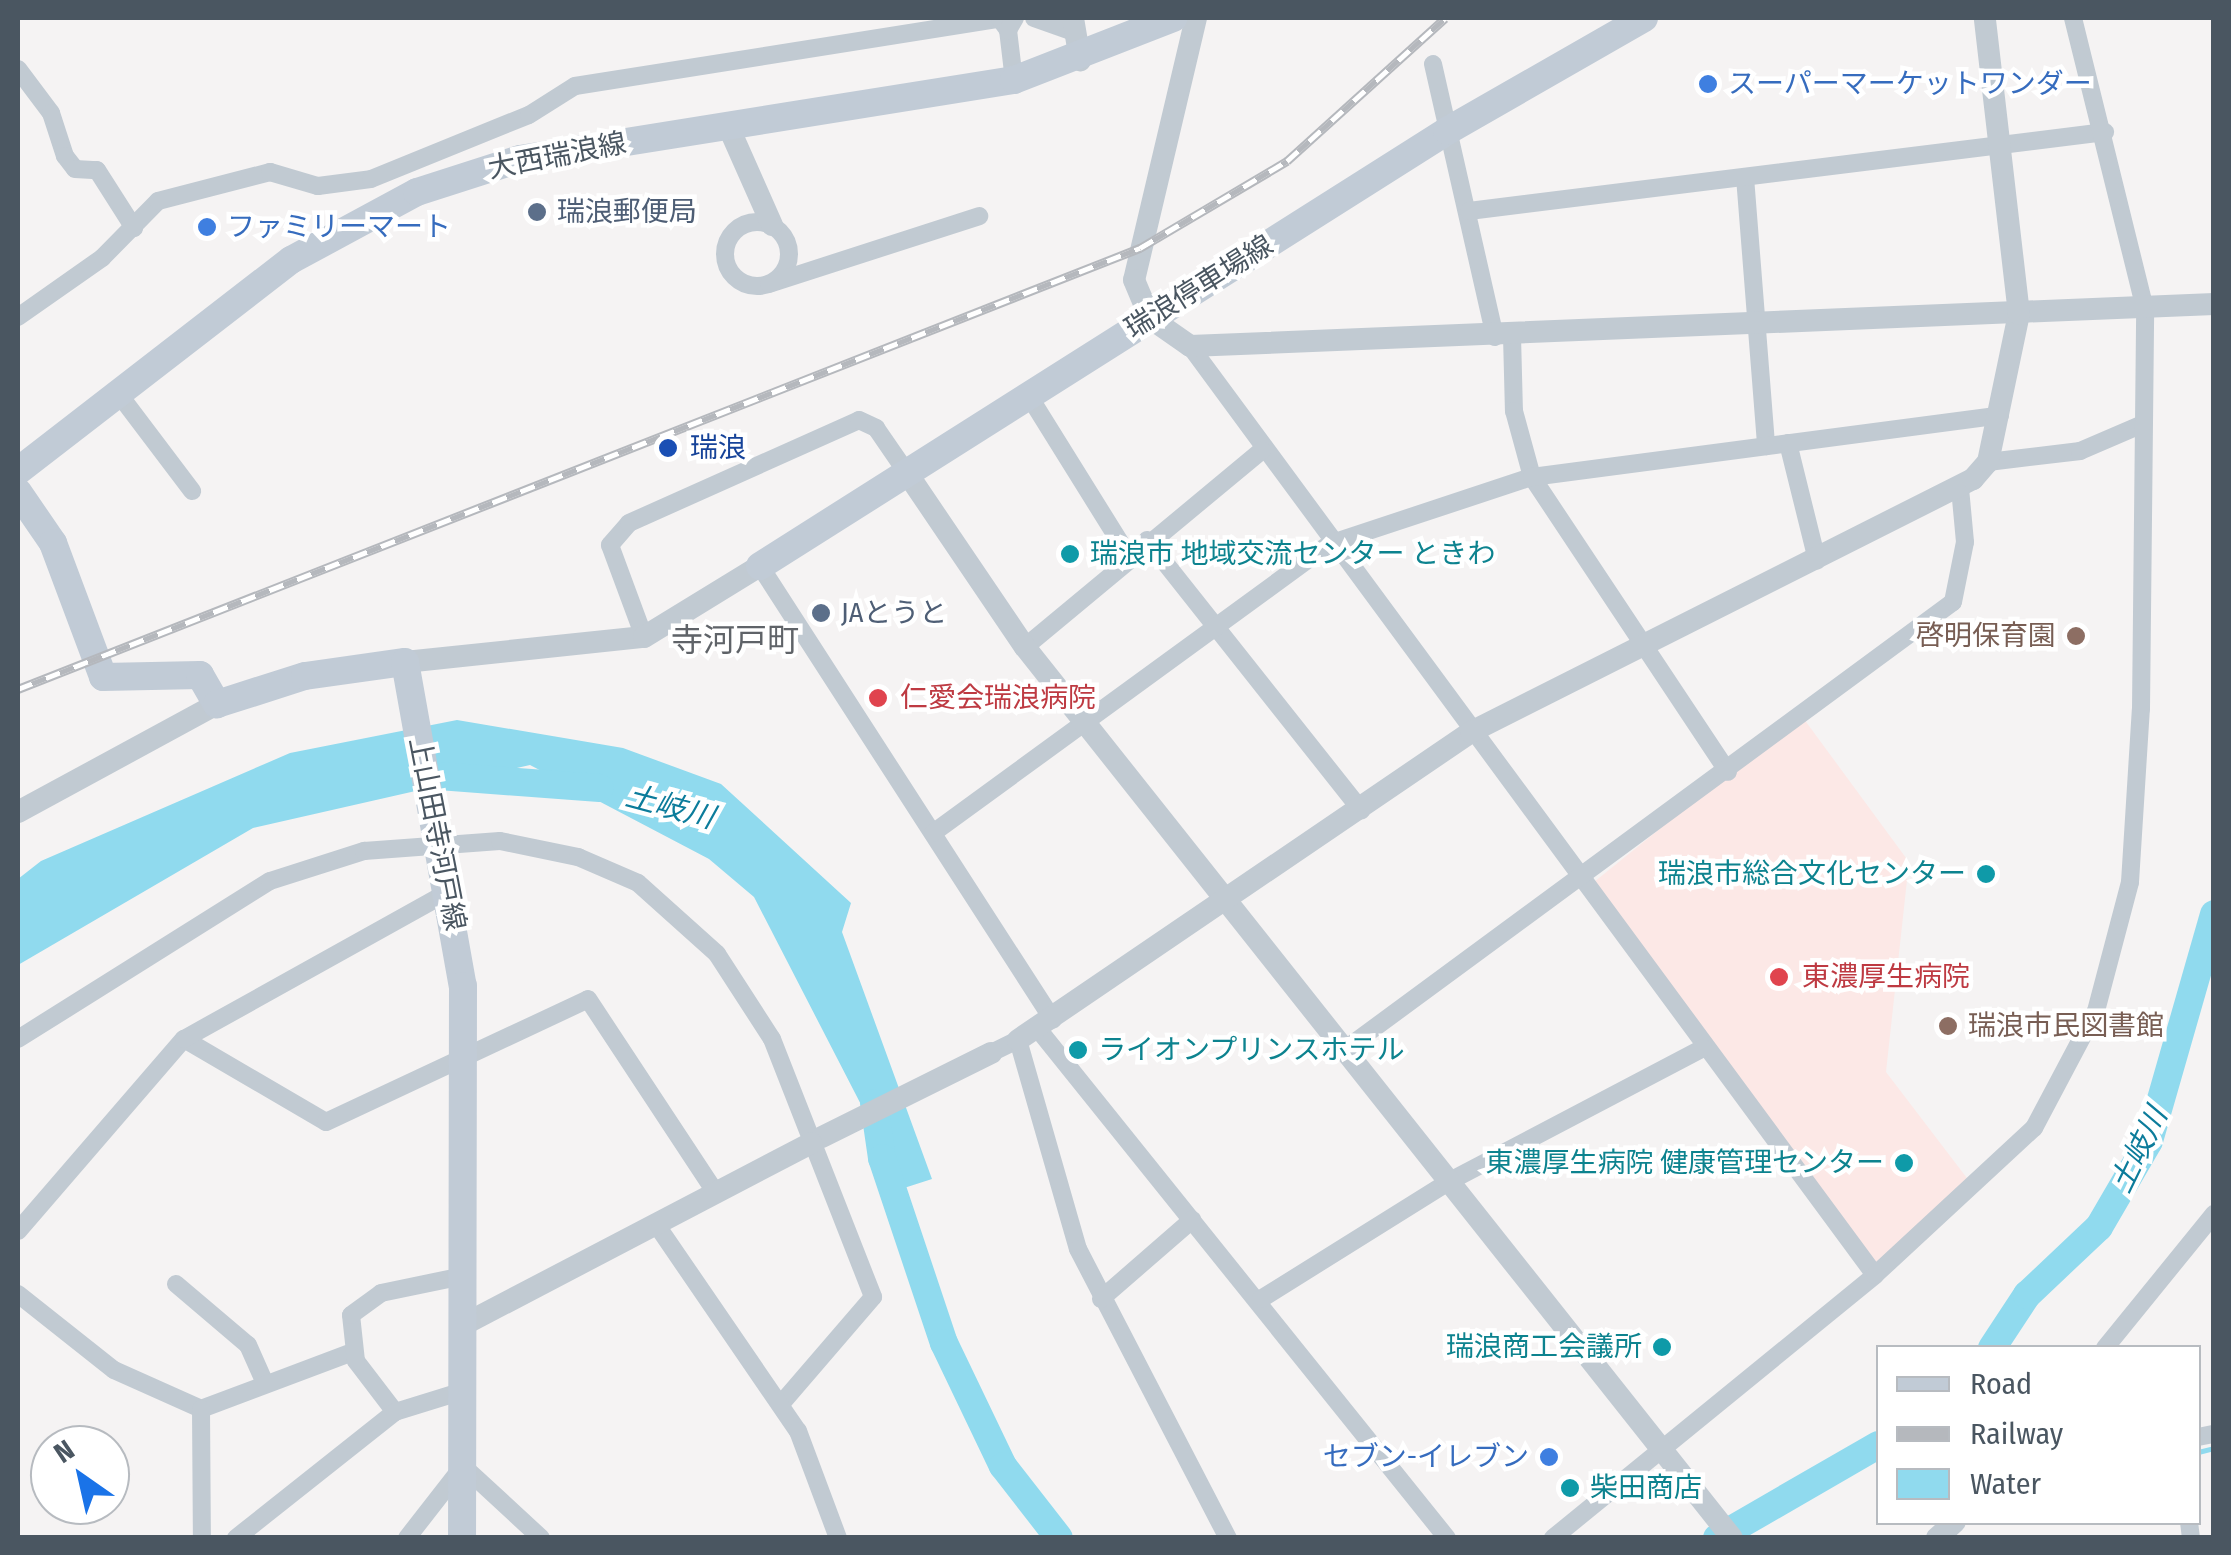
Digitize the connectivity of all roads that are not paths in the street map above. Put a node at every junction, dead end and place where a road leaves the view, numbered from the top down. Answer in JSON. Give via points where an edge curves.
{"nodes":[{"id":1,"x":1034,"y":18,"type":"edge"},
{"id":2,"x":1173,"y":18,"type":"edge"},
{"id":3,"x":1196,"y":18,"type":"edge"},
{"id":4,"x":1644,"y":18,"type":"edge"},
{"id":5,"x":1985,"y":18,"type":"edge"},
{"id":6,"x":2073,"y":18,"type":"edge"},
{"id":7,"x":1011,"y":24,"type":"edge"},
{"id":8,"x":1074,"y":25,"type":"edge"},
{"id":9,"x":1080,"y":60,"type":"junction"},
{"id":10,"x":1433,"y":64,"type":"dead end"},
{"id":11,"x":18,"y":69,"type":"edge"},
{"id":12,"x":1014,"y":80,"type":"junction"},
{"id":13,"x":729,"y":128,"type":"junction"},
{"id":14,"x":1447,"y":131,"type":"junction"},
{"id":15,"x":2105,"y":132,"type":"junction"},
{"id":16,"x":451,"y":146,"type":"junction"},
{"id":17,"x":2001,"y":147,"type":"junction"},
{"id":18,"x":465,"y":174,"type":"junction"},
{"id":19,"x":1745,"y":176,"type":"junction"},
{"id":20,"x":1469,"y":211,"type":"junction"},
{"id":21,"x":979,"y":216,"type":"dead end"},
{"id":22,"x":772,"y":225,"type":"junction"},
{"id":23,"x":134,"y":228,"type":"junction"},
{"id":24,"x":770,"y":284,"type":"junction"},
{"id":25,"x":2214,"y":304,"type":"edge"},
{"id":26,"x":2144,"y":310,"type":"junction"},
{"id":27,"x":2020,"y":314,"type":"junction"},
{"id":28,"x":18,"y":318,"type":"edge"},
{"id":29,"x":1150,"y":318,"type":"junction"},
{"id":30,"x":1757,"y":326,"type":"junction"},
{"id":31,"x":1504,"y":336,"type":"junction"},
{"id":32,"x":1190,"y":346,"type":"junction"},
{"id":33,"x":118,"y":392,"type":"junction"},
{"id":34,"x":1029,"y":396,"type":"junction"},
{"id":35,"x":2000,"y":415,"type":"junction"},
{"id":36,"x":2143,"y":424,"type":"junction"},
{"id":37,"x":1788,"y":443,"type":"junction"},
{"id":38,"x":1766,"y":446,"type":"junction"},
{"id":39,"x":1262,"y":450,"type":"junction"},
{"id":40,"x":1988,"y":462,"type":"junction"},
{"id":41,"x":18,"y":471,"type":"edge"},
{"id":42,"x":906,"y":473,"type":"junction"},
{"id":43,"x":1532,"y":476,"type":"junction"},
{"id":44,"x":1960,"y":488,"type":"junction"},
{"id":45,"x":192,"y":491,"type":"dead end"},
{"id":46,"x":18,"y":492,"type":"edge"},
{"id":47,"x":1148,"y":540,"type":"junction"},
{"id":48,"x":1329,"y":544,"type":"junction"},
{"id":49,"x":1128,"y":555,"type":"junction"},
{"id":50,"x":1817,"y":560,"type":"junction"},
{"id":51,"x":760,"y":566,"type":"junction"},
{"id":52,"x":1211,"y":626,"type":"junction"},
{"id":53,"x":644,"y":637,"type":"junction"},
{"id":54,"x":1026,"y":647,"type":"junction"},
{"id":55,"x":1644,"y":647,"type":"junction"},
{"id":56,"x":405,"y":662,"type":"junction"},
{"id":57,"x":217,"y":704,"type":"junction"},
{"id":58,"x":1080,"y":717,"type":"junction"},
{"id":59,"x":1471,"y":732,"type":"junction"},
{"id":60,"x":1728,"y":772,"type":"junction"},
{"id":61,"x":1362,"y":810,"type":"junction"},
{"id":62,"x":18,"y":812,"type":"edge"},
{"id":63,"x":933,"y":833,"type":"junction"},
{"id":64,"x":437,"y":836,"type":"junction"},
{"id":65,"x":1584,"y":881,"type":"junction"},
{"id":66,"x":450,"y":891,"type":"junction"},
{"id":67,"x":1232,"y":902,"type":"junction"},
{"id":68,"x":1036,"y":1029,"type":"junction"},
{"id":69,"x":18,"y":1039,"type":"edge"},
{"id":70,"x":184,"y":1039,"type":"junction"},
{"id":71,"x":1346,"y":1048,"type":"junction"},
{"id":72,"x":1703,"y":1048,"type":"junction"},
{"id":73,"x":990,"y":1053,"type":"joint"},
{"id":74,"x":463,"y":1060,"type":"junction"},
{"id":75,"x":817,"y":1140,"type":"junction"},
{"id":76,"x":1450,"y":1181,"type":"junction"},
{"id":77,"x":716,"y":1193,"type":"junction"},
{"id":78,"x":2214,"y":1214,"type":"edge"},
{"id":79,"x":1192,"y":1220,"type":"junction"},
{"id":80,"x":656,"y":1224,"type":"junction"},
{"id":81,"x":18,"y":1231,"type":"edge"},
{"id":82,"x":1875,"y":1275,"type":"junction"},
{"id":83,"x":463,"y":1276,"type":"junction"},
{"id":84,"x":176,"y":1284,"type":"dead end"},
{"id":85,"x":18,"y":1294,"type":"edge"},
{"id":86,"x":1101,"y":1298,"type":"junction"},
{"id":87,"x":1261,"y":1299,"type":"junction"},
{"id":88,"x":463,"y":1325,"type":"junction"},
{"id":89,"x":2107,"y":1345,"type":"edge"},
{"id":90,"x":353,"y":1352,"type":"junction"},
{"id":91,"x":262,"y":1379,"type":"junction"},
{"id":92,"x":464,"y":1391,"type":"junction"},
{"id":93,"x":781,"y":1404,"type":"junction"},
{"id":94,"x":200,"y":1409,"type":"junction"},
{"id":95,"x":395,"y":1412,"type":"junction"},
{"id":96,"x":1660,"y":1450,"type":"junction"},
{"id":97,"x":463,"y":1466,"type":"junction"},
{"id":98,"x":202,"y":1538,"type":"edge"},
{"id":99,"x":236,"y":1538,"type":"edge"},
{"id":100,"x":406,"y":1538,"type":"edge"},
{"id":101,"x":462,"y":1538,"type":"edge"},
{"id":102,"x":542,"y":1538,"type":"edge"},
{"id":103,"x":838,"y":1538,"type":"edge"},
{"id":104,"x":1228,"y":1538,"type":"edge"},
{"id":105,"x":1448,"y":1538,"type":"edge"},
{"id":106,"x":1553,"y":1538,"type":"edge"},
{"id":107,"x":1732,"y":1538,"type":"edge"}],
"edges":[{"from":1,"to":8,"type":"street"},
{"from":2,"to":9,"type":"main road","name":"大西瑞浪線"},
{"from":3,"to":29,"type":"street","via":[[1134,280]]},
{"from":4,"to":14,"type":"main road","name":"瑞浪停車場線"},
{"from":5,"to":17,"type":"street"},
{"from":6,"to":15,"type":"street"},
{"from":7,"to":12,"type":"street"},
{"from":7,"to":16,"type":"street","via":[[1000,19],[627,74],[575,86]]},
{"from":8,"to":9,"type":"street"},
{"from":9,"to":12,"type":"main road","name":"大西瑞浪線"},
{"from":10,"to":14,"type":"street"},
{"from":11,"to":23,"type":"street","via":[[52,113],[65,156],[75,169],[96,170]]},
{"from":12,"to":13,"type":"main road","name":"大西瑞浪線"},
{"from":13,"to":18,"type":"main road","name":"大西瑞浪線"},
{"from":13,"to":22,"type":"street"},
{"from":14,"to":20,"type":"street"},
{"from":14,"to":29,"type":"main road","name":"瑞浪停車場線"},
{"from":15,"to":17,"type":"street"},
{"from":15,"to":26,"type":"street"},
{"from":16,"to":18,"type":"street"},
{"from":16,"to":23,"type":"street","via":[[371,179],[318,186],[270,172],[158,201]]},
{"from":17,"to":19,"type":"street"},
{"from":17,"to":27,"type":"street"},
{"from":18,"to":33,"type":"main road","name":"大西瑞浪線","via":[[331,234]]},
{"from":19,"to":20,"type":"street"},
{"from":19,"to":30,"type":"street"},
{"from":20,"to":31,"type":"street"},
{"from":21,"to":24,"type":"street"},
{"from":22,"to":24,"type":"street","via":[[789,261]]},
{"from":22,"to":24,"type":"street","via":[[740,226],[724,253],[738,281]]},
{"from":23,"to":28,"type":"street"},
{"from":25,"to":26,"type":"street"},
{"from":26,"to":27,"type":"street"},
{"from":26,"to":36,"type":"street"},
{"from":27,"to":30,"type":"street"},
{"from":27,"to":35,"type":"street"},
{"from":29,"to":32,"type":"street"},
{"from":29,"to":34,"type":"main road","name":"瑞浪停車場線"},
{"from":30,"to":31,"type":"street"},
{"from":30,"to":38,"type":"street"},
{"from":31,"to":32,"type":"street"},
{"from":31,"to":43,"type":"street"},
{"from":32,"to":39,"type":"street"},
{"from":33,"to":41,"type":"main road","name":"大西瑞浪線"},
{"from":33,"to":45,"type":"street"},
{"from":34,"to":42,"type":"main road","name":"瑞浪停車場線"},
{"from":34,"to":49,"type":"street"},
{"from":35,"to":37,"type":"street"},
{"from":35,"to":40,"type":"street"},
{"from":36,"to":40,"type":"street","via":[[2080,451]]},
{"from":36,"to":82,"type":"street","via":[[2130,882],[2096,1010],[2034,1128]]},
{"from":37,"to":38,"type":"street"},
{"from":37,"to":50,"type":"street"},
{"from":38,"to":43,"type":"street"},
{"from":39,"to":47,"type":"street"},
{"from":39,"to":48,"type":"street"},
{"from":40,"to":44,"type":"street"},
{"from":42,"to":51,"type":"main road","name":"瑞浪停車場線"},
{"from":42,"to":53,"type":"street","via":[[876,428],[858,420],[630,523],[610,545]]},
{"from":42,"to":54,"type":"street"},
{"from":43,"to":48,"type":"street"},
{"from":43,"to":55,"type":"street"},
{"from":44,"to":50,"type":"street"},
{"from":44,"to":60,"type":"street","via":[[1965,542],[1953,602]]},
{"from":46,"to":57,"type":"main road","via":[[53,543],[103,677],[200,676]]},
{"from":47,"to":49,"type":"street"},
{"from":47,"to":52,"type":"street"},
{"from":48,"to":52,"type":"street"},
{"from":48,"to":59,"type":"street"},
{"from":49,"to":54,"type":"street"},
{"from":50,"to":55,"type":"street"},
{"from":51,"to":53,"type":"street"},
{"from":51,"to":63,"type":"street"},
{"from":52,"to":58,"type":"street"},
{"from":52,"to":61,"type":"street"},
{"from":53,"to":56,"type":"street"},
{"from":54,"to":58,"type":"street"},
{"from":55,"to":59,"type":"street"},
{"from":55,"to":60,"type":"street"},
{"from":56,"to":57,"type":"main road","via":[[305,676]]},
{"from":56,"to":64,"type":"main road","name":"上山田寺河戸線"},
{"from":57,"to":62,"type":"street"},
{"from":58,"to":63,"type":"street"},
{"from":58,"to":67,"type":"street"},
{"from":59,"to":61,"type":"street"},
{"from":59,"to":65,"type":"street"},
{"from":60,"to":65,"type":"street"},
{"from":61,"to":67,"type":"street"},
{"from":63,"to":68,"type":"street"},
{"from":64,"to":66,"type":"main road","name":"上山田寺河戸線"},
{"from":64,"to":69,"type":"street","via":[[270,881]]},
{"from":64,"to":75,"type":"street","via":[[578,857],[638,883],[741,987]]},
{"from":65,"to":71,"type":"street"},
{"from":65,"to":72,"type":"street"},
{"from":66,"to":70,"type":"street"},
{"from":66,"to":74,"type":"main road","name":"上山田寺河戸線"},
{"from":67,"to":68,"type":"street"},
{"from":67,"to":71,"type":"street"},
{"from":68,"to":73,"type":"street"},
{"from":68,"to":79,"type":"street"},
{"from":68,"to":86,"type":"street","via":[[1054,1177]]},
{"from":70,"to":74,"type":"street","via":[[326,1122]]},
{"from":70,"to":81,"type":"street"},
{"from":71,"to":76,"type":"street"},
{"from":72,"to":76,"type":"street"},
{"from":72,"to":82,"type":"street"},
{"from":73,"to":75,"type":"street"},
{"from":74,"to":77,"type":"street","via":[[588,1000]]},
{"from":74,"to":83,"type":"main road","name":"上山田寺河戸線"},
{"from":75,"to":77,"type":"street"},
{"from":75,"to":93,"type":"street","via":[[873,1297]]},
{"from":76,"to":87,"type":"street"},
{"from":76,"to":96,"type":"street"},
{"from":77,"to":80,"type":"street"},
{"from":78,"to":89,"type":"street"},
{"from":79,"to":86,"type":"street"},
{"from":79,"to":87,"type":"street"},
{"from":80,"to":88,"type":"street"},
{"from":80,"to":93,"type":"street"},
{"from":82,"to":96,"type":"street"},
{"from":83,"to":88,"type":"main road","name":"上山田寺河戸線"},
{"from":83,"to":90,"type":"street","via":[[381,1293],[351,1315]]},
{"from":84,"to":91,"type":"street","via":[[248,1346]]},
{"from":85,"to":94,"type":"street","via":[[114,1370]]},
{"from":86,"to":104,"type":"street"},
{"from":87,"to":105,"type":"street"},
{"from":88,"to":92,"type":"main road","name":"上山田寺河戸線"},
{"from":90,"to":91,"type":"street"},
{"from":90,"to":95,"type":"street"},
{"from":91,"to":94,"type":"street"},
{"from":92,"to":95,"type":"street"},
{"from":92,"to":97,"type":"main road","name":"上山田寺河戸線"},
{"from":93,"to":103,"type":"street"},
{"from":94,"to":98,"type":"street"},
{"from":95,"to":99,"type":"street"},
{"from":96,"to":106,"type":"street"},
{"from":96,"to":107,"type":"street"},
{"from":97,"to":100,"type":"street"},
{"from":97,"to":101,"type":"main road","name":"上山田寺河戸線"},
{"from":97,"to":102,"type":"street"}]}
